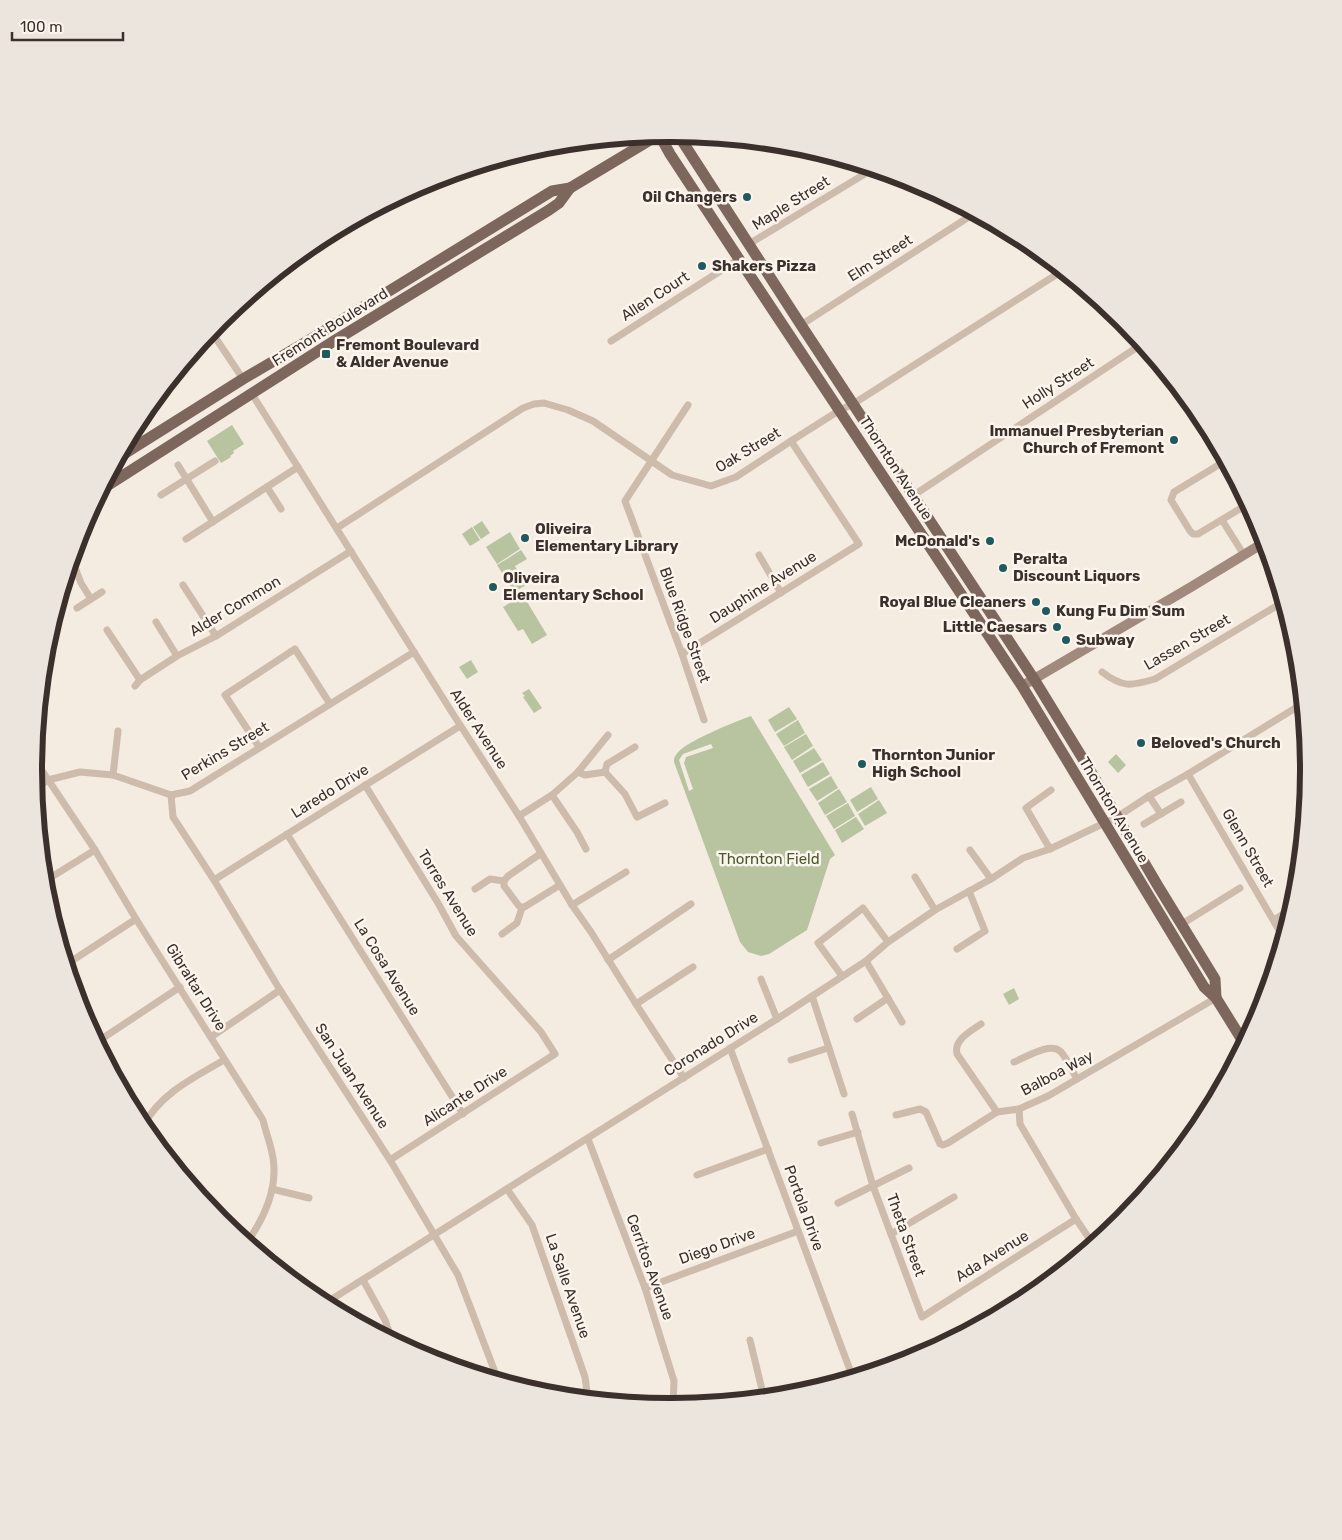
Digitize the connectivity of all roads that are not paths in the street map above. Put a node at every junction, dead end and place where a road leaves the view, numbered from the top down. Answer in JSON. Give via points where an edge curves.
{"nodes":[{"id":1,"x":664,"y":142,"type":"edge"},
{"id":2,"x":683,"y":142,"type":"edge"},
{"id":3,"x":646,"y":143,"type":"edge"},
{"id":4,"x":865,"y":173,"type":"edge"},
{"id":5,"x":570,"y":188,"type":"junction"},
{"id":6,"x":968,"y":217,"type":"edge"},
{"id":7,"x":749,"y":244,"type":"junction"},
{"id":8,"x":739,"y":259,"type":"junction"},
{"id":9,"x":1057,"y":274,"type":"edge"},
{"id":10,"x":801,"y":325,"type":"junction"},
{"id":11,"x":216,"y":338,"type":"edge"},
{"id":12,"x":611,"y":341,"type":"dead end"},
{"id":13,"x":1136,"y":348,"type":"edge"},
{"id":14,"x":243,"y":379,"type":"junction"},
{"id":15,"x":252,"y":394,"type":"junction"},
{"id":16,"x":853,"y":404,"type":"junction"},
{"id":17,"x":688,"y":405,"type":"dead end"},
{"id":18,"x":840,"y":410,"type":"junction"},
{"id":19,"x":791,"y":440,"type":"junction"},
{"id":20,"x":131,"y":450,"type":"edge"},
{"id":21,"x":215,"y":461,"type":"dead end"},
{"id":22,"x":652,"y":461,"type":"junction"},
{"id":23,"x":1220,"y":464,"type":"edge"},
{"id":24,"x":178,"y":465,"type":"dead end"},
{"id":25,"x":298,"y":467,"type":"junction"},
{"id":26,"x":186,"y":479,"type":"junction"},
{"id":27,"x":112,"y":482,"type":"edge"},
{"id":28,"x":267,"y":487,"type":"junction"},
{"id":29,"x":161,"y":495,"type":"dead end"},
{"id":30,"x":914,"y":495,"type":"junction"},
{"id":31,"x":1242,"y":508,"type":"edge"},
{"id":32,"x":281,"y":509,"type":"dead end"},
{"id":33,"x":1222,"y":520,"type":"junction"},
{"id":34,"x":213,"y":522,"type":"junction"},
{"id":35,"x":336,"y":528,"type":"junction"},
{"id":36,"x":186,"y":539,"type":"dead end"},
{"id":37,"x":1258,"y":546,"type":"edge"},
{"id":38,"x":351,"y":551,"type":"junction"},
{"id":39,"x":759,"y":555,"type":"dead end"},
{"id":40,"x":1244,"y":555,"type":"junction"},
{"id":41,"x":76,"y":569,"type":"edge"},
{"id":42,"x":182,"y":585,"type":"dead end"},
{"id":43,"x":102,"y":592,"type":"dead end"},
{"id":44,"x":781,"y":593,"type":"junction"},
{"id":45,"x":91,"y":599,"type":"junction"},
{"id":46,"x":1277,"y":605,"type":"edge"},
{"id":47,"x":76,"y":608,"type":"dead end"},
{"id":48,"x":156,"y":622,"type":"dead end"},
{"id":49,"x":108,"y":630,"type":"dead end"},
{"id":50,"x":216,"y":636,"type":"junction"},
{"id":51,"x":414,"y":652,"type":"junction"},
{"id":52,"x":682,"y":654,"type":"junction"},
{"id":53,"x":177,"y":656,"type":"junction"},
{"id":54,"x":1102,"y":672,"type":"dead end"},
{"id":55,"x":1034,"y":679,"type":"junction"},
{"id":56,"x":1022,"y":686,"type":"junction"},
{"id":57,"x":330,"y":704,"type":"junction"},
{"id":58,"x":1296,"y":708,"type":"edge"},
{"id":59,"x":704,"y":720,"type":"dead end"},
{"id":60,"x":460,"y":726,"type":"junction"},
{"id":61,"x":118,"y":731,"type":"dead end"},
{"id":62,"x":608,"y":735,"type":"dead end"},
{"id":63,"x":259,"y":747,"type":"junction"},
{"id":64,"x":635,"y":747,"type":"dead end"},
{"id":65,"x":42,"y":771,"type":"edge"},
{"id":66,"x":578,"y":772,"type":"junction"},
{"id":67,"x":606,"y":772,"type":"junction"},
{"id":68,"x":1188,"y":774,"type":"junction"},
{"id":69,"x":113,"y":775,"type":"junction"},
{"id":70,"x":48,"y":780,"type":"junction"},
{"id":71,"x":43,"y":784,"type":"edge"},
{"id":72,"x":365,"y":786,"type":"junction"},
{"id":73,"x":1051,"y":790,"type":"dead end"},
{"id":74,"x":171,"y":795,"type":"junction"},
{"id":75,"x":552,"y":795,"type":"junction"},
{"id":76,"x":1149,"y":796,"type":"junction"},
{"id":77,"x":1180,"y":802,"type":"dead end"},
{"id":78,"x":665,"y":803,"type":"dead end"},
{"id":79,"x":1160,"y":814,"type":"junction"},
{"id":80,"x":519,"y":816,"type":"junction"},
{"id":81,"x":1117,"y":817,"type":"junction"},
{"id":82,"x":1104,"y":823,"type":"junction"},
{"id":83,"x":1144,"y":824,"type":"dead end"},
{"id":84,"x":287,"y":834,"type":"junction"},
{"id":85,"x":586,"y":849,"type":"dead end"},
{"id":86,"x":1050,"y":849,"type":"junction"},
{"id":87,"x":95,"y":850,"type":"junction"},
{"id":88,"x":970,"y":850,"type":"dead end"},
{"id":89,"x":540,"y":854,"type":"junction"},
{"id":90,"x":626,"y":872,"type":"dead end"},
{"id":91,"x":52,"y":877,"type":"edge"},
{"id":92,"x":916,"y":877,"type":"dead end"},
{"id":93,"x":992,"y":879,"type":"junction"},
{"id":94,"x":214,"y":880,"type":"junction"},
{"id":95,"x":504,"y":881,"type":"junction"},
{"id":96,"x":560,"y":885,"type":"junction"},
{"id":97,"x":1240,"y":888,"type":"dead end"},
{"id":98,"x":475,"y":890,"type":"dead end"},
{"id":99,"x":969,"y":891,"type":"junction"},
{"id":100,"x":572,"y":904,"type":"junction"},
{"id":101,"x":691,"y":904,"type":"dead end"},
{"id":102,"x":522,"y":908,"type":"junction"},
{"id":103,"x":935,"y":910,"type":"junction"},
{"id":104,"x":1282,"y":915,"type":"edge"},
{"id":105,"x":136,"y":919,"type":"junction"},
{"id":106,"x":1274,"y":920,"type":"junction"},
{"id":107,"x":1182,"y":924,"type":"junction"},
{"id":108,"x":1279,"y":929,"type":"edge"},
{"id":109,"x":502,"y":934,"type":"dead end"},
{"id":110,"x":888,"y":942,"type":"junction"},
{"id":111,"x":957,"y":949,"type":"dead end"},
{"id":112,"x":72,"y":960,"type":"edge"},
{"id":113,"x":608,"y":960,"type":"junction"},
{"id":114,"x":866,"y":961,"type":"junction"},
{"id":115,"x":694,"y":967,"type":"dead end"},
{"id":116,"x":842,"y":976,"type":"junction"},
{"id":117,"x":761,"y":979,"type":"dead end"},
{"id":118,"x":180,"y":987,"type":"junction"},
{"id":119,"x":280,"y":990,"type":"junction"},
{"id":120,"x":812,"y":996,"type":"junction"},
{"id":121,"x":888,"y":998,"type":"junction"},
{"id":122,"x":1216,"y":998,"type":"junction"},
{"id":123,"x":636,"y":1004,"type":"junction"},
{"id":124,"x":777,"y":1019,"type":"junction"},
{"id":125,"x":857,"y":1019,"type":"dead end"},
{"id":126,"x":902,"y":1022,"type":"dead end"},
{"id":127,"x":981,"y":1024,"type":"dead end"},
{"id":128,"x":211,"y":1036,"type":"junction"},
{"id":129,"x":1240,"y":1037,"type":"edge"},
{"id":130,"x":103,"y":1038,"type":"edge"},
{"id":131,"x":730,"y":1048,"type":"junction"},
{"id":132,"x":828,"y":1048,"type":"junction"},
{"id":133,"x":555,"y":1054,"type":"joint"},
{"id":134,"x":224,"y":1060,"type":"junction"},
{"id":135,"x":791,"y":1060,"type":"dead end"},
{"id":136,"x":1014,"y":1062,"type":"dead end"},
{"id":137,"x":684,"y":1078,"type":"junction"},
{"id":138,"x":1077,"y":1078,"type":"junction"},
{"id":139,"x":844,"y":1094,"type":"dead end"},
{"id":140,"x":1019,"y":1109,"type":"junction"},
{"id":141,"x":997,"y":1112,"type":"junction"},
{"id":142,"x":463,"y":1114,"type":"junction"},
{"id":143,"x":852,"y":1114,"type":"dead end"},
{"id":144,"x":896,"y":1114,"type":"dead end"},
{"id":145,"x":148,"y":1118,"type":"edge"},
{"id":146,"x":858,"y":1132,"type":"junction"},
{"id":147,"x":588,"y":1139,"type":"junction"},
{"id":148,"x":821,"y":1143,"type":"dead end"},
{"id":149,"x":768,"y":1149,"type":"junction"},
{"id":150,"x":390,"y":1160,"type":"junction"},
{"id":151,"x":910,"y":1168,"type":"dead end"},
{"id":152,"x":697,"y":1175,"type":"dead end"},
{"id":153,"x":873,"y":1186,"type":"junction"},
{"id":154,"x":272,"y":1189,"type":"junction"},
{"id":155,"x":507,"y":1189,"type":"junction"},
{"id":156,"x":954,"y":1197,"type":"dead end"},
{"id":157,"x":309,"y":1198,"type":"dead end"},
{"id":158,"x":838,"y":1203,"type":"dead end"},
{"id":159,"x":1076,"y":1220,"type":"junction"},
{"id":160,"x":798,"y":1231,"type":"junction"},
{"id":161,"x":436,"y":1234,"type":"junction"},
{"id":162,"x":891,"y":1234,"type":"junction"},
{"id":163,"x":251,"y":1237,"type":"edge"},
{"id":164,"x":1089,"y":1239,"type":"edge"},
{"id":165,"x":363,"y":1280,"type":"junction"},
{"id":166,"x":645,"y":1288,"type":"junction"},
{"id":167,"x":332,"y":1299,"type":"edge"},
{"id":168,"x":922,"y":1317,"type":"joint"},
{"id":169,"x":389,"y":1332,"type":"edge"},
{"id":170,"x":750,"y":1340,"type":"dead end"},
{"id":171,"x":851,"y":1372,"type":"edge"},
{"id":172,"x":495,"y":1373,"type":"edge"},
{"id":173,"x":762,"y":1391,"type":"edge"},
{"id":174,"x":587,"y":1393,"type":"edge"},
{"id":175,"x":674,"y":1398,"type":"edge"}],
"edges":[{"from":1,"to":8,"type":"main road","name":"Thornton Avenue"},
{"from":2,"to":7,"type":"main road","name":"Thornton Avenue"},
{"from":3,"to":5,"type":"main road","name":"Fremont Boulevard"},
{"from":4,"to":7,"type":"street","name":"Maple Street"},
{"from":5,"to":14,"type":"main road","name":"Fremont Boulevard","via":[[552,190]]},
{"from":5,"to":15,"type":"main road","name":"Fremont Boulevard","via":[[560,203]]},
{"from":6,"to":10,"type":"street","name":"Elm Street"},
{"from":7,"to":10,"type":"main road","name":"Thornton Avenue"},
{"from":8,"to":12,"type":"street","name":"Allen Court"},
{"from":8,"to":18,"type":"main road","name":"Thornton Avenue"},
{"from":9,"to":16,"type":"street","name":"Oak Street"},
{"from":10,"to":16,"type":"main road","name":"Thornton Avenue"},
{"from":11,"to":14,"type":"street"},
{"from":13,"to":30,"type":"street","name":"Holly Street"},
{"from":14,"to":20,"type":"main road","name":"Fremont Boulevard"},
{"from":15,"to":25,"type":"street","name":"Alder Avenue"},
{"from":15,"to":27,"type":"main road","name":"Fremont Boulevard"},
{"from":16,"to":18,"type":"street","name":"Oak Street"},
{"from":16,"to":30,"type":"main road","name":"Thornton Avenue"},
{"from":17,"to":22,"type":"street"},
{"from":18,"to":19,"type":"street","name":"Oak Street"},
{"from":18,"to":56,"type":"main road","name":"Thornton Avenue"},
{"from":19,"to":22,"type":"street","name":"Oak Street","via":[[736,477],[711,486],[672,474]]},
{"from":19,"to":44,"type":"street","name":"Dauphine Avenue","via":[[859,544]]},
{"from":21,"to":26,"type":"street"},
{"from":22,"to":35,"type":"street","name":"Oak Street","via":[[594,421],[544,403],[534,404]]},
{"from":22,"to":52,"type":"street","name":"Blue Ridge Street","via":[[625,501]]},
{"from":23,"to":33,"type":"street","via":[[1174,492],[1171,500],[1193,534]]},
{"from":24,"to":26,"type":"street"},
{"from":25,"to":28,"type":"street"},
{"from":25,"to":35,"type":"street","name":"Alder Avenue"},
{"from":26,"to":29,"type":"street"},
{"from":26,"to":34,"type":"street"},
{"from":28,"to":32,"type":"street"},
{"from":28,"to":34,"type":"street"},
{"from":30,"to":55,"type":"main road","name":"Thornton Avenue"},
{"from":31,"to":33,"type":"street"},
{"from":33,"to":40,"type":"street"},
{"from":34,"to":36,"type":"street"},
{"from":35,"to":38,"type":"street","name":"Alder Avenue"},
{"from":37,"to":40,"type":"main road"},
{"from":38,"to":50,"type":"street","name":"Alder Common"},
{"from":38,"to":51,"type":"street","name":"Alder Avenue"},
{"from":39,"to":44,"type":"street"},
{"from":40,"to":55,"type":"main road"},
{"from":41,"to":45,"type":"street"},
{"from":42,"to":50,"type":"street"},
{"from":43,"to":45,"type":"street"},
{"from":44,"to":52,"type":"street","name":"Dauphine Avenue"},
{"from":45,"to":47,"type":"street"},
{"from":46,"to":54,"type":"street","name":"Lassen Street","via":[[1155,679],[1132,685],[1113,680]]},
{"from":48,"to":53,"type":"street"},
{"from":49,"to":53,"type":"street","name":"Alder Common","via":[[137,683]]},
{"from":50,"to":53,"type":"street","name":"Alder Common"},
{"from":51,"to":57,"type":"street","name":"Perkins Street"},
{"from":51,"to":60,"type":"street","name":"Alder Avenue"},
{"from":52,"to":59,"type":"street","name":"Blue Ridge Street"},
{"from":55,"to":56,"type":"main road"},
{"from":55,"to":81,"type":"main road","name":"Thornton Avenue"},
{"from":56,"to":82,"type":"main road","name":"Thornton Avenue"},
{"from":57,"to":63,"type":"street","name":"Perkins Street"},
{"from":57,"to":63,"type":"street","via":[[295,649],[225,695]]},
{"from":58,"to":68,"type":"street","name":"Coronado Drive"},
{"from":60,"to":72,"type":"street","name":"Laredo Drive"},
{"from":60,"to":80,"type":"street","name":"Alder Avenue"},
{"from":61,"to":69,"type":"street"},
{"from":62,"to":66,"type":"street"},
{"from":63,"to":74,"type":"street","name":"Perkins Street","via":[[190,791]]},
{"from":64,"to":67,"type":"street","via":[[607,764]]},
{"from":65,"to":70,"type":"street","name":"Gibraltar Drive"},
{"from":66,"to":67,"type":"street","via":[[585,775]]},
{"from":66,"to":75,"type":"street"},
{"from":67,"to":78,"type":"street","via":[[625,794],[638,817]]},
{"from":68,"to":76,"type":"street","name":"Coronado Drive"},
{"from":68,"to":106,"type":"street","name":"Glenn Street"},
{"from":69,"to":70,"type":"street","name":"Perkins Street","via":[[80,772]]},
{"from":69,"to":74,"type":"street","name":"Perkins Street"},
{"from":70,"to":71,"type":"street","name":"Perkins Street"},
{"from":70,"to":87,"type":"street","name":"Gibraltar Drive"},
{"from":72,"to":84,"type":"street","name":"Laredo Drive"},
{"from":72,"to":133,"type":"street","name":"Torres Avenue","via":[[456,936],[540,1032]]},
{"from":73,"to":86,"type":"street","via":[[1026,808]]},
{"from":74,"to":94,"type":"street","name":"San Juan Avenue","via":[[173,817]]},
{"from":75,"to":80,"type":"street"},
{"from":75,"to":85,"type":"street"},
{"from":76,"to":79,"type":"street"},
{"from":76,"to":81,"type":"street","name":"Coronado Drive"},
{"from":77,"to":79,"type":"street"},
{"from":79,"to":83,"type":"street"},
{"from":80,"to":89,"type":"street","name":"Alder Avenue"},
{"from":81,"to":82,"type":"street","name":"Coronado Drive"},
{"from":81,"to":107,"type":"main road","name":"Thornton Avenue"},
{"from":82,"to":86,"type":"street","name":"Coronado Drive"},
{"from":82,"to":122,"type":"main road","name":"Thornton Avenue","via":[[1204,987]]},
{"from":84,"to":94,"type":"street","name":"Laredo Drive"},
{"from":84,"to":142,"type":"street","name":"La Cosa Avenue"},
{"from":86,"to":93,"type":"street","name":"Coronado Drive","via":[[1023,858]]},
{"from":87,"to":91,"type":"street"},
{"from":87,"to":105,"type":"street","name":"Gibraltar Drive"},
{"from":88,"to":93,"type":"street"},
{"from":89,"to":95,"type":"street"},
{"from":89,"to":96,"type":"street","name":"Alder Avenue"},
{"from":90,"to":100,"type":"street"},
{"from":92,"to":103,"type":"street"},
{"from":93,"to":99,"type":"street","name":"Coronado Drive"},
{"from":94,"to":119,"type":"street","name":"San Juan Avenue"},
{"from":95,"to":98,"type":"street","via":[[490,879]]},
{"from":95,"to":102,"type":"street","via":[[504,886]]},
{"from":96,"to":100,"type":"street","name":"Alder Avenue"},
{"from":96,"to":102,"type":"street"},
{"from":97,"to":107,"type":"street"},
{"from":99,"to":103,"type":"street","name":"Coronado Drive"},
{"from":99,"to":111,"type":"street","via":[[985,931]]},
{"from":100,"to":113,"type":"street","name":"Alder Avenue"},
{"from":101,"to":113,"type":"street"},
{"from":102,"to":109,"type":"street","via":[[518,923]]},
{"from":103,"to":110,"type":"street","name":"Coronado Drive"},
{"from":104,"to":106,"type":"street"},
{"from":105,"to":112,"type":"street"},
{"from":105,"to":118,"type":"street","name":"Gibraltar Drive"},
{"from":106,"to":108,"type":"street","name":"Glenn Street"},
{"from":107,"to":122,"type":"main road","name":"Thornton Avenue","via":[[1216,979]]},
{"from":110,"to":114,"type":"street","name":"Coronado Drive"},
{"from":110,"to":116,"type":"street","via":[[863,908],[818,943]]},
{"from":113,"to":123,"type":"street","name":"Alder Avenue"},
{"from":114,"to":116,"type":"street","name":"Coronado Drive"},
{"from":114,"to":121,"type":"street"},
{"from":115,"to":123,"type":"street"},
{"from":116,"to":120,"type":"street","name":"Coronado Drive"},
{"from":117,"to":124,"type":"street"},
{"from":118,"to":128,"type":"street","name":"Gibraltar Drive"},
{"from":118,"to":130,"type":"street"},
{"from":119,"to":128,"type":"street"},
{"from":119,"to":150,"type":"street","name":"San Juan Avenue"},
{"from":120,"to":124,"type":"street","name":"Coronado Drive"},
{"from":120,"to":132,"type":"street"},
{"from":121,"to":125,"type":"street"},
{"from":121,"to":126,"type":"street"},
{"from":122,"to":129,"type":"main road","name":"Thornton Avenue"},
{"from":122,"to":138,"type":"street","name":"Balboa Way"},
{"from":123,"to":137,"type":"street","name":"Alder Avenue"},
{"from":124,"to":131,"type":"street","name":"Coronado Drive"},
{"from":127,"to":141,"type":"street","via":[[955,1048]]},
{"from":128,"to":134,"type":"street","name":"Gibraltar Drive"},
{"from":131,"to":137,"type":"street","name":"Coronado Drive"},
{"from":131,"to":149,"type":"street","name":"Portola Drive"},
{"from":132,"to":135,"type":"street"},
{"from":132,"to":139,"type":"street"},
{"from":133,"to":142,"type":"street","name":"Alicante Drive"},
{"from":134,"to":145,"type":"street","via":[[179,1086],[153,1109]]},
{"from":134,"to":154,"type":"street","name":"Gibraltar Drive","via":[[263,1120],[273,1158]]},
{"from":136,"to":138,"type":"street","via":[[1045,1048],[1053,1048],[1060,1051]]},
{"from":137,"to":147,"type":"street","name":"Coronado Drive"},
{"from":138,"to":140,"type":"street","name":"Balboa Way"},
{"from":140,"to":141,"type":"street"},
{"from":140,"to":159,"type":"street","name":"Balboa Way","via":[[1020,1124]]},
{"from":141,"to":144,"type":"street","via":[[943,1145],[926,1112],[920,1109]]},
{"from":142,"to":150,"type":"street","name":"Alicante Drive"},
{"from":143,"to":146,"type":"street","name":"Theta Street"},
{"from":146,"to":148,"type":"street"},
{"from":146,"to":153,"type":"street","name":"Theta Street"},
{"from":147,"to":155,"type":"street","name":"Coronado Drive"},
{"from":147,"to":166,"type":"street","name":"Cerritos Avenue"},
{"from":149,"to":152,"type":"street"},
{"from":149,"to":160,"type":"street","name":"Portola Drive"},
{"from":150,"to":161,"type":"street","name":"San Juan Avenue"},
{"from":151,"to":153,"type":"street"},
{"from":153,"to":158,"type":"street"},
{"from":153,"to":162,"type":"street","name":"Theta Street"},
{"from":154,"to":157,"type":"street"},
{"from":154,"to":163,"type":"street","name":"Gibraltar Drive","via":[[262,1220]]},
{"from":155,"to":161,"type":"street","name":"Coronado Drive"},
{"from":155,"to":174,"type":"street","name":"La Salle Avenue","via":[[532,1225],[586,1377]]},
{"from":156,"to":162,"type":"street"},
{"from":159,"to":164,"type":"street","name":"Balboa Way"},
{"from":159,"to":168,"type":"street","name":"Ada Avenue"},
{"from":160,"to":166,"type":"street","name":"Diego Drive"},
{"from":160,"to":171,"type":"street","name":"Portola Drive"},
{"from":161,"to":165,"type":"street","name":"Coronado Drive"},
{"from":161,"to":172,"type":"street","name":"San Juan Avenue","via":[[458,1275]]},
{"from":162,"to":168,"type":"street","name":"Theta Street"},
{"from":165,"to":167,"type":"street","name":"Coronado Drive"},
{"from":165,"to":169,"type":"street"},
{"from":166,"to":175,"type":"street","name":"Cerritos Avenue","via":[[674,1381]]},
{"from":170,"to":173,"type":"street"}]}
